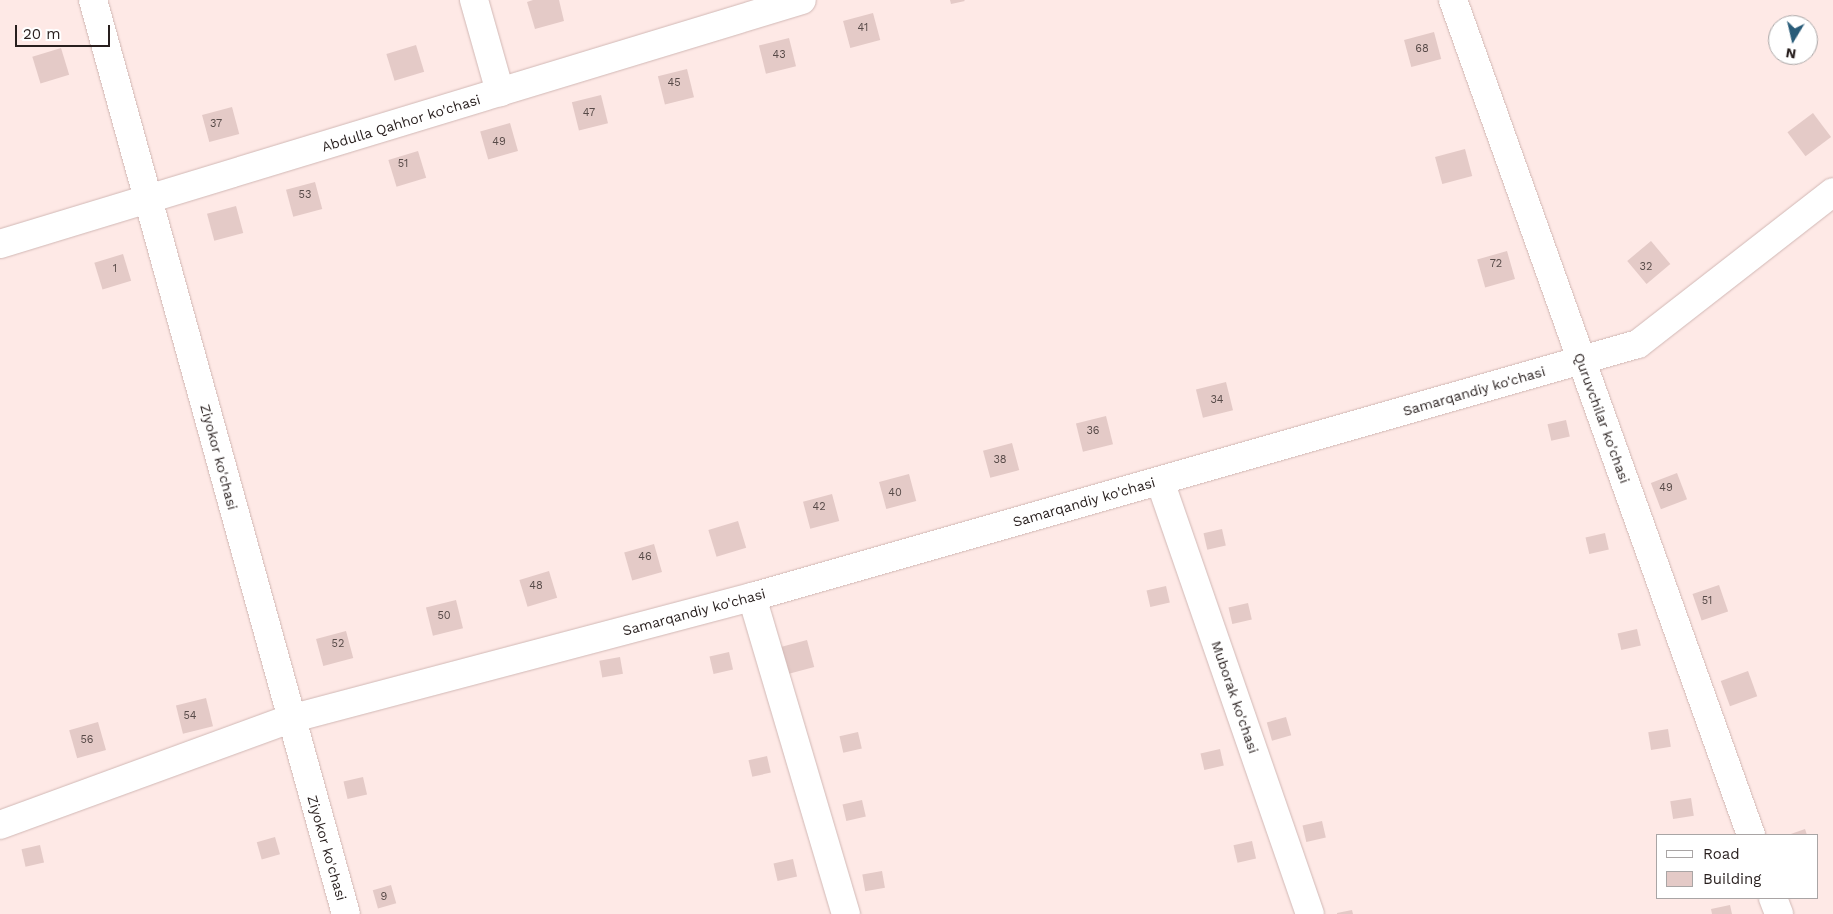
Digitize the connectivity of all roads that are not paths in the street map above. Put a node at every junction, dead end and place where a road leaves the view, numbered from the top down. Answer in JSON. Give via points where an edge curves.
{"nodes":[{"id":1,"x":93,"y":0,"type":"edge"},
{"id":2,"x":474,"y":0,"type":"edge"},
{"id":3,"x":802,"y":0,"type":"edge"},
{"id":4,"x":1453,"y":0,"type":"edge"},
{"id":5,"x":500,"y":92,"type":"junction"},
{"id":6,"x":1833,"y":192,"type":"edge"},
{"id":7,"x":150,"y":201,"type":"junction"},
{"id":8,"x":0,"y":244,"type":"edge"},
{"id":9,"x":1581,"y":360,"type":"junction"},
{"id":10,"x":1160,"y":481,"type":"junction"},
{"id":11,"x":752,"y":597,"type":"junction"},
{"id":12,"x":290,"y":719,"type":"junction"},
{"id":13,"x":0,"y":825,"type":"edge"},
{"id":14,"x":1751,"y":834,"type":"edge"},
{"id":15,"x":1773,"y":899,"type":"edge"},
{"id":16,"x":346,"y":914,"type":"edge"},
{"id":17,"x":846,"y":914,"type":"edge"},
{"id":18,"x":1310,"y":914,"type":"edge"},
{"id":19,"x":1779,"y":914,"type":"edge"}],
"edges":[{"from":1,"to":7,"type":"street","name":"Ziyokor ko'chasi"},
{"from":2,"to":5,"type":"street"},
{"from":3,"to":5,"type":"street","name":"Abdulla Qahhor ko'chasi"},
{"from":4,"to":9,"type":"street","name":"Quruvchilar ko'chasi"},
{"from":5,"to":7,"type":"street","name":"Abdulla Qahhor ko'chasi"},
{"from":6,"to":9,"type":"street","name":"Samarqandiy ko'chasi","via":[[1638,344]]},
{"from":7,"to":8,"type":"street","name":"Abdulla Qahhor ko'chasi"},
{"from":7,"to":12,"type":"street","name":"Ziyokor ko'chasi"},
{"from":9,"to":10,"type":"street","name":"Samarqandiy ko'chasi"},
{"from":9,"to":14,"type":"street","name":"Quruvchilar ko'chasi"},
{"from":10,"to":11,"type":"street","name":"Samarqandiy ko'chasi"},
{"from":10,"to":18,"type":"street","name":"Muborak ko'chasi"},
{"from":11,"to":12,"type":"street","name":"Samarqandiy ko'chasi"},
{"from":11,"to":17,"type":"street"},
{"from":12,"to":13,"type":"street","name":"Samarqandiy ko'chasi"},
{"from":12,"to":16,"type":"street","name":"Ziyokor ko'chasi"},
{"from":15,"to":19,"type":"street"}]}
